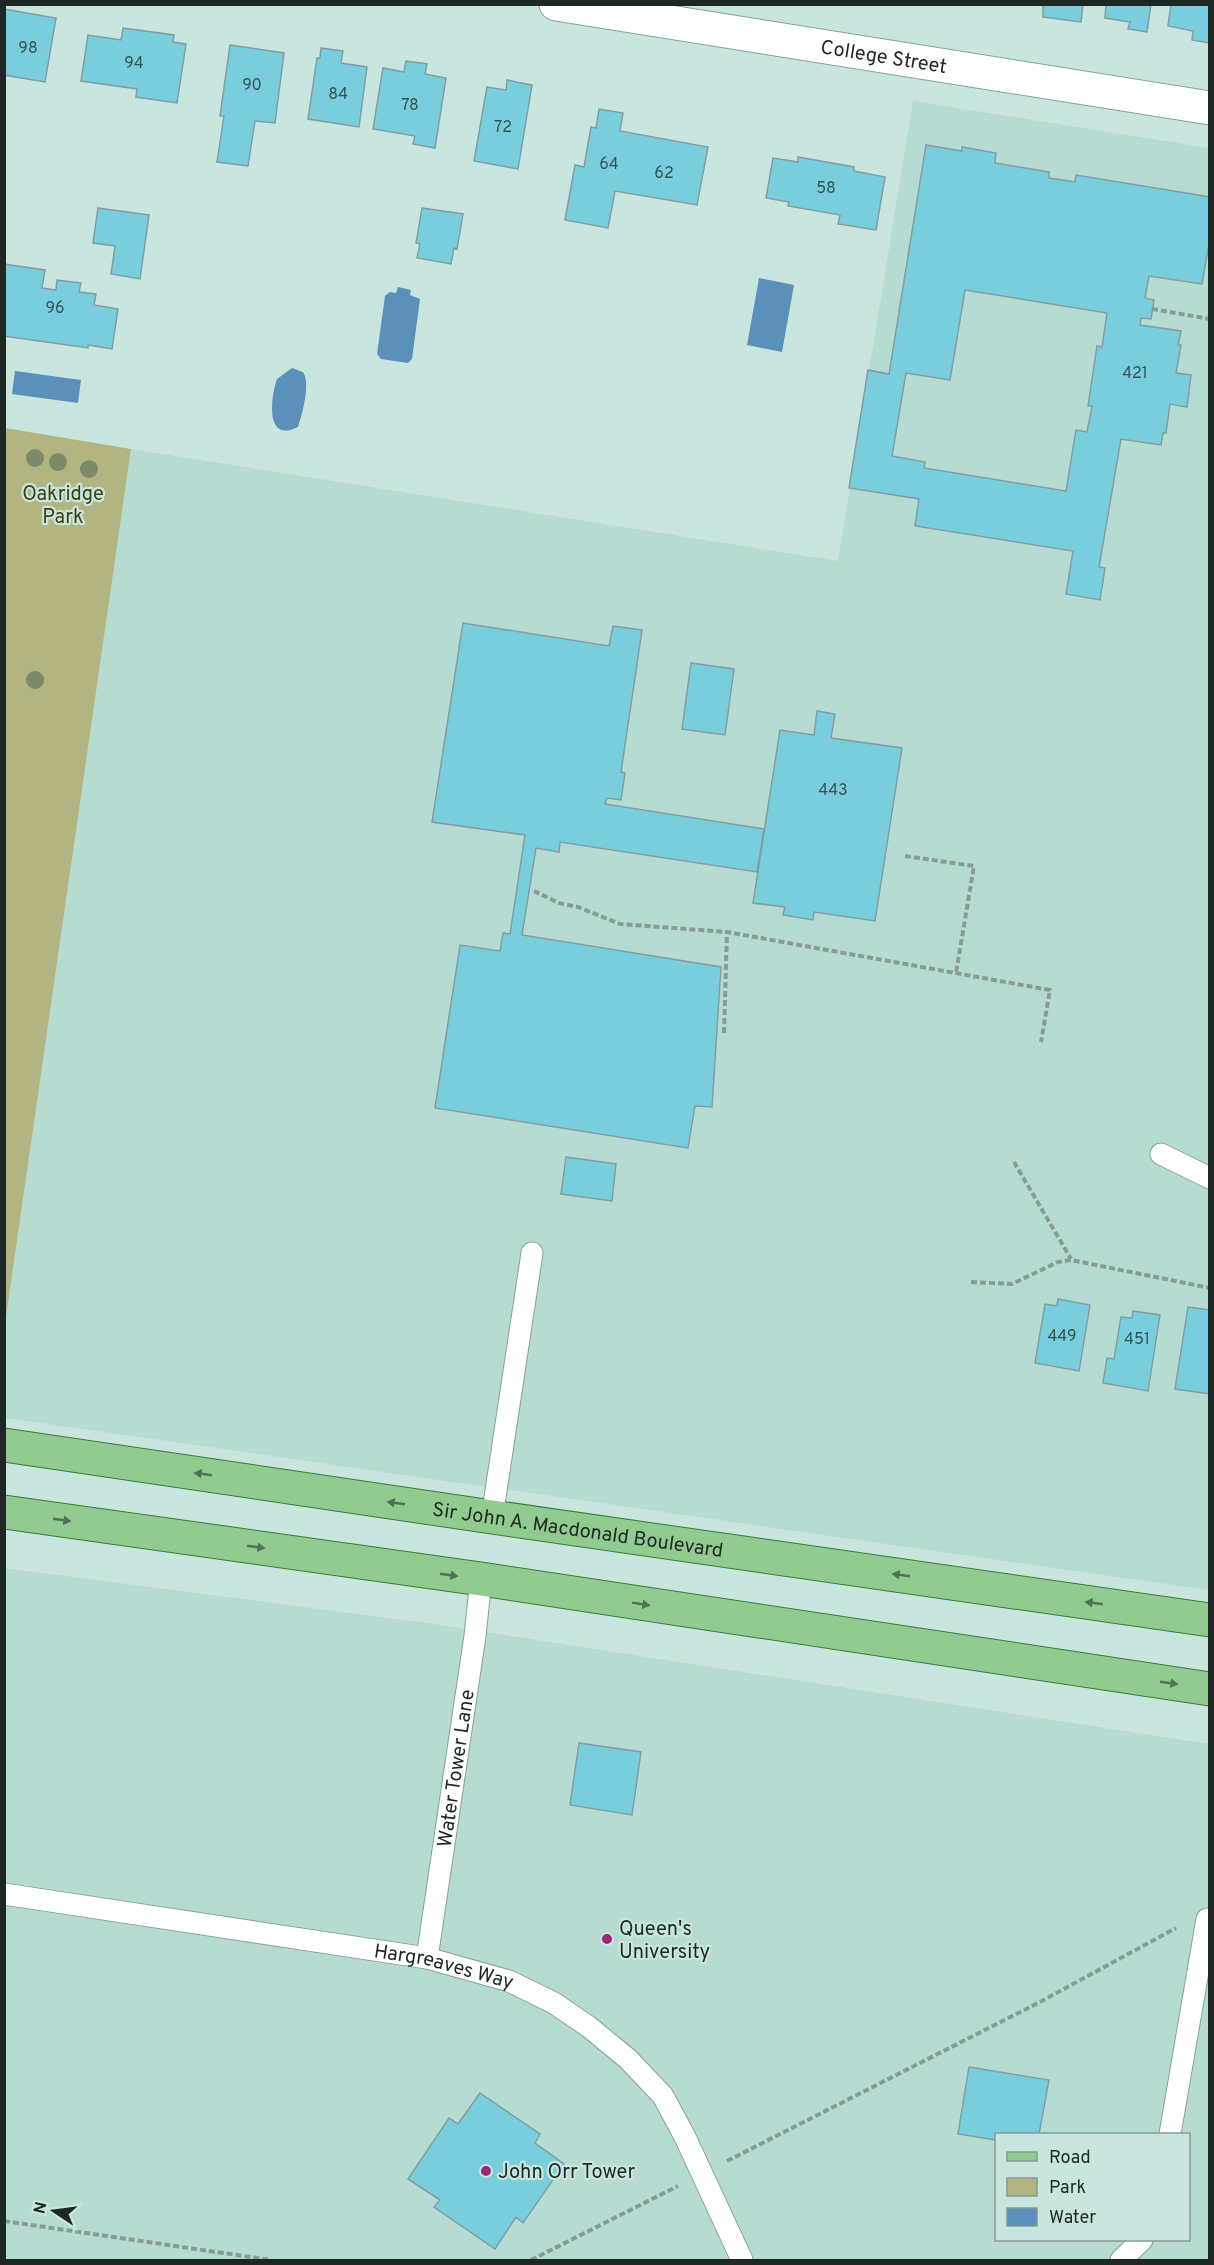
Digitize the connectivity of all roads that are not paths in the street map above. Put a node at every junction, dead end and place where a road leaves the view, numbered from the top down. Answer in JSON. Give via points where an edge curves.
{"nodes":[{"id":1,"x":556,"y":4,"type":"edge"},
{"id":2,"x":1209,"y":108,"type":"edge"},
{"id":3,"x":1161,"y":1154,"type":"dead end"},
{"id":4,"x":1209,"y":1178,"type":"edge"},
{"id":5,"x":532,"y":1253,"type":"dead end"},
{"id":6,"x":4,"y":1445,"type":"edge"},
{"id":7,"x":4,"y":1512,"type":"edge"},
{"id":8,"x":492,"y":1517,"type":"junction"},
{"id":9,"x":481,"y":1579,"type":"junction"},
{"id":10,"x":1209,"y":1620,"type":"edge"},
{"id":11,"x":1209,"y":1689,"type":"edge"},
{"id":12,"x":4,"y":1894,"type":"edge"},
{"id":13,"x":1207,"y":1919,"type":"road end"},
{"id":14,"x":427,"y":1958,"type":"junction"},
{"id":15,"x":1170,"y":2133,"type":"edge"},
{"id":16,"x":1141,"y":2241,"type":"edge"},
{"id":17,"x":742,"y":2260,"type":"edge"},
{"id":18,"x":1121,"y":2260,"type":"edge"}],
"edges":[{"from":1,"to":2,"type":"street","name":"College Street"},
{"from":3,"to":4,"type":"lane"},
{"from":5,"to":8,"type":"lane"},
{"from":8,"to":6,"type":"main road","name":"Sir John A. Macdonald Boulevard","one_way":true},
{"from":7,"to":9,"type":"main road","one_way":true},
{"from":10,"to":8,"type":"main road","name":"Sir John A. Macdonald Boulevard","one_way":true},
{"from":9,"to":11,"type":"main road","one_way":true},
{"from":9,"to":14,"type":"lane","name":"Water Tower Lane"},
{"from":12,"to":14,"type":"lane","name":"Hargreaves Way"},
{"from":13,"to":15,"type":"lane"},
{"from":14,"to":17,"type":"lane","name":"Hargreaves Way","via":[[509,1981],[554,2003],[628,2059],[663,2096]]},
{"from":16,"to":18,"type":"lane"}]}
